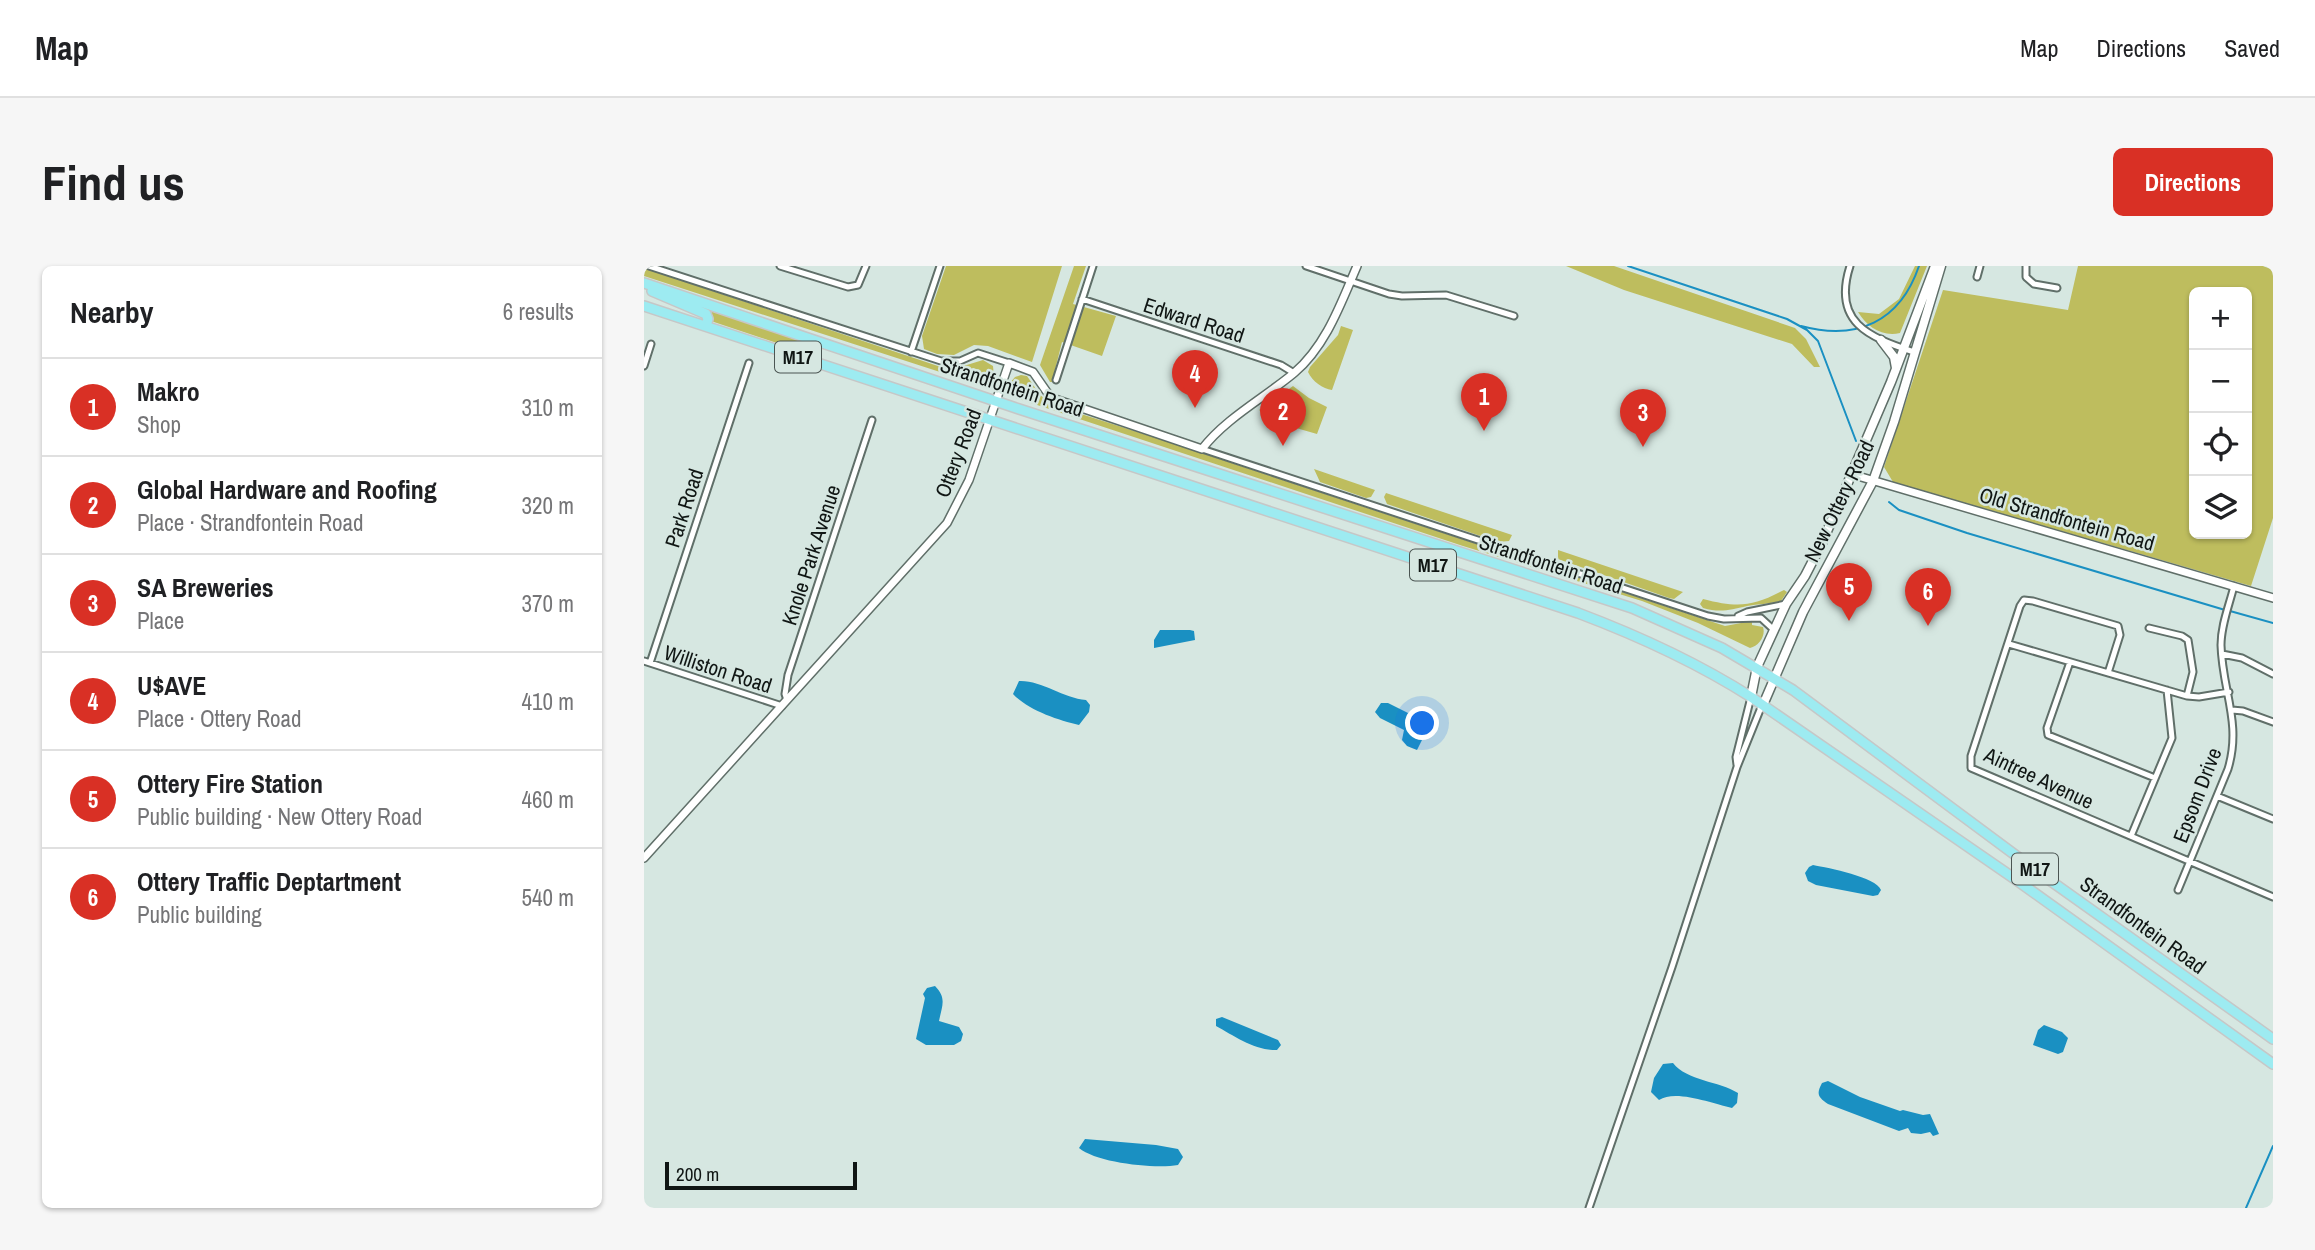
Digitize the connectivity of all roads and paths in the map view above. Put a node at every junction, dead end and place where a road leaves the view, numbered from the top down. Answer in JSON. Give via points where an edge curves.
{"nodes":[{"id":1,"x":649,"y":266,"type":"edge"},
{"id":2,"x":780,"y":266,"type":"edge"},
{"id":3,"x":866,"y":266,"type":"edge"},
{"id":4,"x":940,"y":266,"type":"edge"},
{"id":5,"x":1093,"y":266,"type":"edge"},
{"id":6,"x":1306,"y":266,"type":"edge"},
{"id":7,"x":1357,"y":266,"type":"edge"},
{"id":8,"x":1850,"y":266,"type":"edge"},
{"id":9,"x":1935,"y":266,"type":"edge"},
{"id":10,"x":1941,"y":266,"type":"edge"},
{"id":11,"x":1980,"y":266,"type":"edge"},
{"id":12,"x":2026,"y":266,"type":"edge"},
{"id":13,"x":801,"y":269,"type":"edge"},
{"id":14,"x":1977,"y":277,"type":"dead end"},
{"id":15,"x":1350,"y":281,"type":"junction"},
{"id":16,"x":644,"y":285,"type":"edge"},
{"id":17,"x":2057,"y":288,"type":"dead end"},
{"id":18,"x":1082,"y":299,"type":"junction"},
{"id":19,"x":644,"y":306,"type":"edge"},
{"id":20,"x":1514,"y":316,"type":"dead end"},
{"id":21,"x":706,"y":326,"type":"junction"},
{"id":22,"x":1881,"y":340,"type":"junction"},
{"id":23,"x":651,"y":344,"type":"dead end"},
{"id":24,"x":1904,"y":349,"type":"junction"},
{"id":25,"x":911,"y":352,"type":"junction"},
{"id":26,"x":1914,"y":352,"type":"junction"},
{"id":27,"x":749,"y":363,"type":"dead end"},
{"id":28,"x":1009,"y":363,"type":"junction"},
{"id":29,"x":644,"y":366,"type":"edge"},
{"id":30,"x":1896,"y":368,"type":"junction"},
{"id":31,"x":1294,"y":373,"type":"junction"},
{"id":32,"x":1056,"y":380,"type":"dead end"},
{"id":33,"x":996,"y":401,"type":"junction"},
{"id":34,"x":872,"y":420,"type":"dead end"},
{"id":35,"x":989,"y":420,"type":"junction"},
{"id":36,"x":1202,"y":449,"type":"junction"},
{"id":37,"x":1851,"y":474,"type":"junction"},
{"id":38,"x":1873,"y":481,"type":"junction"},
{"id":39,"x":2234,"y":586,"type":"junction"},
{"id":40,"x":2273,"y":598,"type":"edge"},
{"id":41,"x":1786,"y":604,"type":"junction"},
{"id":42,"x":1736,"y":618,"type":"junction"},
{"id":43,"x":2149,"y":628,"type":"dead end"},
{"id":44,"x":1774,"y":630,"type":"junction"},
{"id":45,"x":2009,"y":644,"type":"junction"},
{"id":46,"x":2222,"y":654,"type":"junction"},
{"id":47,"x":647,"y":662,"type":"edge"},
{"id":48,"x":2070,"y":662,"type":"junction"},
{"id":49,"x":1757,"y":667,"type":"junction"},
{"id":50,"x":2108,"y":673,"type":"junction"},
{"id":51,"x":2273,"y":674,"type":"edge"},
{"id":52,"x":1774,"y":678,"type":"junction"},
{"id":53,"x":2167,"y":690,"type":"junction"},
{"id":54,"x":2229,"y":692,"type":"junction"},
{"id":55,"x":2187,"y":696,"type":"junction"},
{"id":56,"x":1751,"y":697,"type":"junction"},
{"id":57,"x":785,"y":703,"type":"junction"},
{"id":58,"x":1762,"y":705,"type":"junction"},
{"id":59,"x":2232,"y":710,"type":"junction"},
{"id":60,"x":2273,"y":722,"type":"edge"},
{"id":61,"x":1737,"y":767,"type":"junction"},
{"id":62,"x":2155,"y":778,"type":"junction"},
{"id":63,"x":2217,"y":796,"type":"junction"},
{"id":64,"x":2273,"y":819,"type":"edge"},
{"id":65,"x":2131,"y":836,"type":"junction"},
{"id":66,"x":644,"y":858,"type":"edge"},
{"id":67,"x":2189,"y":861,"type":"junction"},
{"id":68,"x":2178,"y":890,"type":"dead end"},
{"id":69,"x":2273,"y":897,"type":"edge"},
{"id":70,"x":2273,"y":1039,"type":"edge"},
{"id":71,"x":2273,"y":1064,"type":"edge"},
{"id":72,"x":1589,"y":1208,"type":"edge"}],
"edges":[{"from":1,"to":25,"type":"street"},
{"from":2,"to":13,"type":"street"},
{"from":3,"to":13,"type":"street","via":[[853,287]]},
{"from":4,"to":25,"type":"street"},
{"from":5,"to":18,"type":"street"},
{"from":6,"to":15,"type":"street"},
{"from":7,"to":15,"type":"street"},
{"from":8,"to":22,"type":"street","via":[[1844,301],[1849,314]]},
{"from":9,"to":24,"type":"main road","name":"New Ottery Road"},
{"from":10,"to":26,"type":"main road","name":"New Ottery Road"},
{"from":11,"to":14,"type":"street"},
{"from":12,"to":17,"type":"street","via":[[2031,283]]},
{"from":15,"to":20,"type":"street","via":[[1396,296],[1446,295]]},
{"from":15,"to":31,"type":"street","via":[[1325,335]]},
{"from":16,"to":21,"type":"main road","via":[[706,314]]},
{"from":16,"to":33,"type":"main road","name":"Strandfontein Road","number":"M17"},
{"from":18,"to":31,"type":"street","name":"Edward Road"},
{"from":18,"to":32,"type":"street"},
{"from":19,"to":21,"type":"main road","name":"Strandfontein Road","number":"M17"},
{"from":21,"to":35,"type":"main road","name":"Strandfontein Road","number":"M17"},
{"from":22,"to":24,"type":"street"},
{"from":22,"to":30,"type":"main road","via":[[1895,358]]},
{"from":23,"to":29,"type":"street"},
{"from":24,"to":26,"type":"street"},
{"from":24,"to":30,"type":"main road","name":"New Ottery Road"},
{"from":25,"to":28,"type":"street","via":[[950,362],[978,353]]},
{"from":26,"to":38,"type":"main road","name":"New Ottery Road"},
{"from":27,"to":47,"type":"street","name":"Park Road"},
{"from":28,"to":33,"type":"street","name":"Ottery Road"},
{"from":28,"to":36,"type":"street","via":[[1033,372],[1055,399]]},
{"from":30,"to":37,"type":"main road","name":"New Ottery Road"},
{"from":31,"to":36,"type":"street"},
{"from":33,"to":35,"type":"street","name":"Ottery Road"},
{"from":33,"to":49,"type":"main road","name":"Strandfontein Road","number":"M17","via":[[1632,608]]},
{"from":34,"to":57,"type":"street","name":"Knole Park Avenue","via":[[788,675]]},
{"from":35,"to":56,"type":"main road","name":"Strandfontein Road","number":"M17","via":[[1578,613],[1669,650]]},
{"from":35,"to":57,"type":"street","name":"Ottery Road","via":[[963,494],[947,523]]},
{"from":36,"to":42,"type":"street","name":"Strandfontein Road","via":[[1708,616]]},
{"from":37,"to":38,"type":"street","name":"Old Strandfontein Road"},
{"from":37,"to":41,"type":"main road","name":"New Ottery Road","via":[[1813,561]]},
{"from":38,"to":39,"type":"street","name":"Old Strandfontein Road"},
{"from":38,"to":52,"type":"main road","name":"New Ottery Road","via":[[1803,612]]},
{"from":39,"to":40,"type":"street","name":"Old Strandfontein Road"},
{"from":39,"to":46,"type":"street","name":"Epsom Drive","via":[[2224,619]]},
{"from":41,"to":42,"type":"street","name":"Strandfontein Road"},
{"from":41,"to":44,"type":"main road","name":"New Ottery Road"},
{"from":42,"to":44,"type":"street","name":"Strandfontein Road","via":[[1761,618]]},
{"from":43,"to":55,"type":"street","via":[[2188,640],[2193,667]]},
{"from":44,"to":49,"type":"main road","name":"New Ottery Road"},
{"from":45,"to":48,"type":"street"},
{"from":45,"to":50,"type":"street","via":[[2022,602],[2033,601],[2118,626],[2120,635]]},
{"from":45,"to":65,"type":"street","name":"Aintree Avenue","via":[[1971,756],[1972,768]]},
{"from":46,"to":51,"type":"street","via":[[2242,658]]},
{"from":46,"to":54,"type":"street","name":"Epsom Drive"},
{"from":47,"to":57,"type":"street","name":"Williston Road"},
{"from":48,"to":50,"type":"street"},
{"from":48,"to":62,"type":"street","via":[[2048,735]]},
{"from":49,"to":52,"type":"main road","name":"Strandfontein Road","number":"M17"},
{"from":49,"to":56,"type":"main road","name":"New Ottery Road"},
{"from":50,"to":53,"type":"street"},
{"from":52,"to":58,"type":"main road","name":"New Ottery Road"},
{"from":52,"to":70,"type":"main road","name":"Strandfontein Road","number":"M17"},
{"from":53,"to":55,"type":"street"},
{"from":53,"to":62,"type":"street","via":[[2172,738]]},
{"from":54,"to":55,"type":"street"},
{"from":54,"to":59,"type":"street","name":"Epsom Drive"},
{"from":56,"to":58,"type":"main road","name":"Strandfontein Road","number":"M17"},
{"from":56,"to":61,"type":"street"},
{"from":57,"to":66,"type":"street","name":"Ottery Road"},
{"from":58,"to":61,"type":"street"},
{"from":58,"to":71,"type":"main road","name":"Strandfontein Road","number":"M17"},
{"from":59,"to":60,"type":"street"},
{"from":59,"to":63,"type":"street","name":"Epsom Drive","via":[[2233,751]]},
{"from":61,"to":72,"type":"street"},
{"from":62,"to":65,"type":"street"},
{"from":63,"to":64,"type":"street"},
{"from":63,"to":67,"type":"street","name":"Epsom Drive"},
{"from":65,"to":67,"type":"street","name":"Aintree Avenue"},
{"from":67,"to":68,"type":"street","name":"Epsom Drive"},
{"from":67,"to":69,"type":"street","name":"Aintree Avenue"}]}
